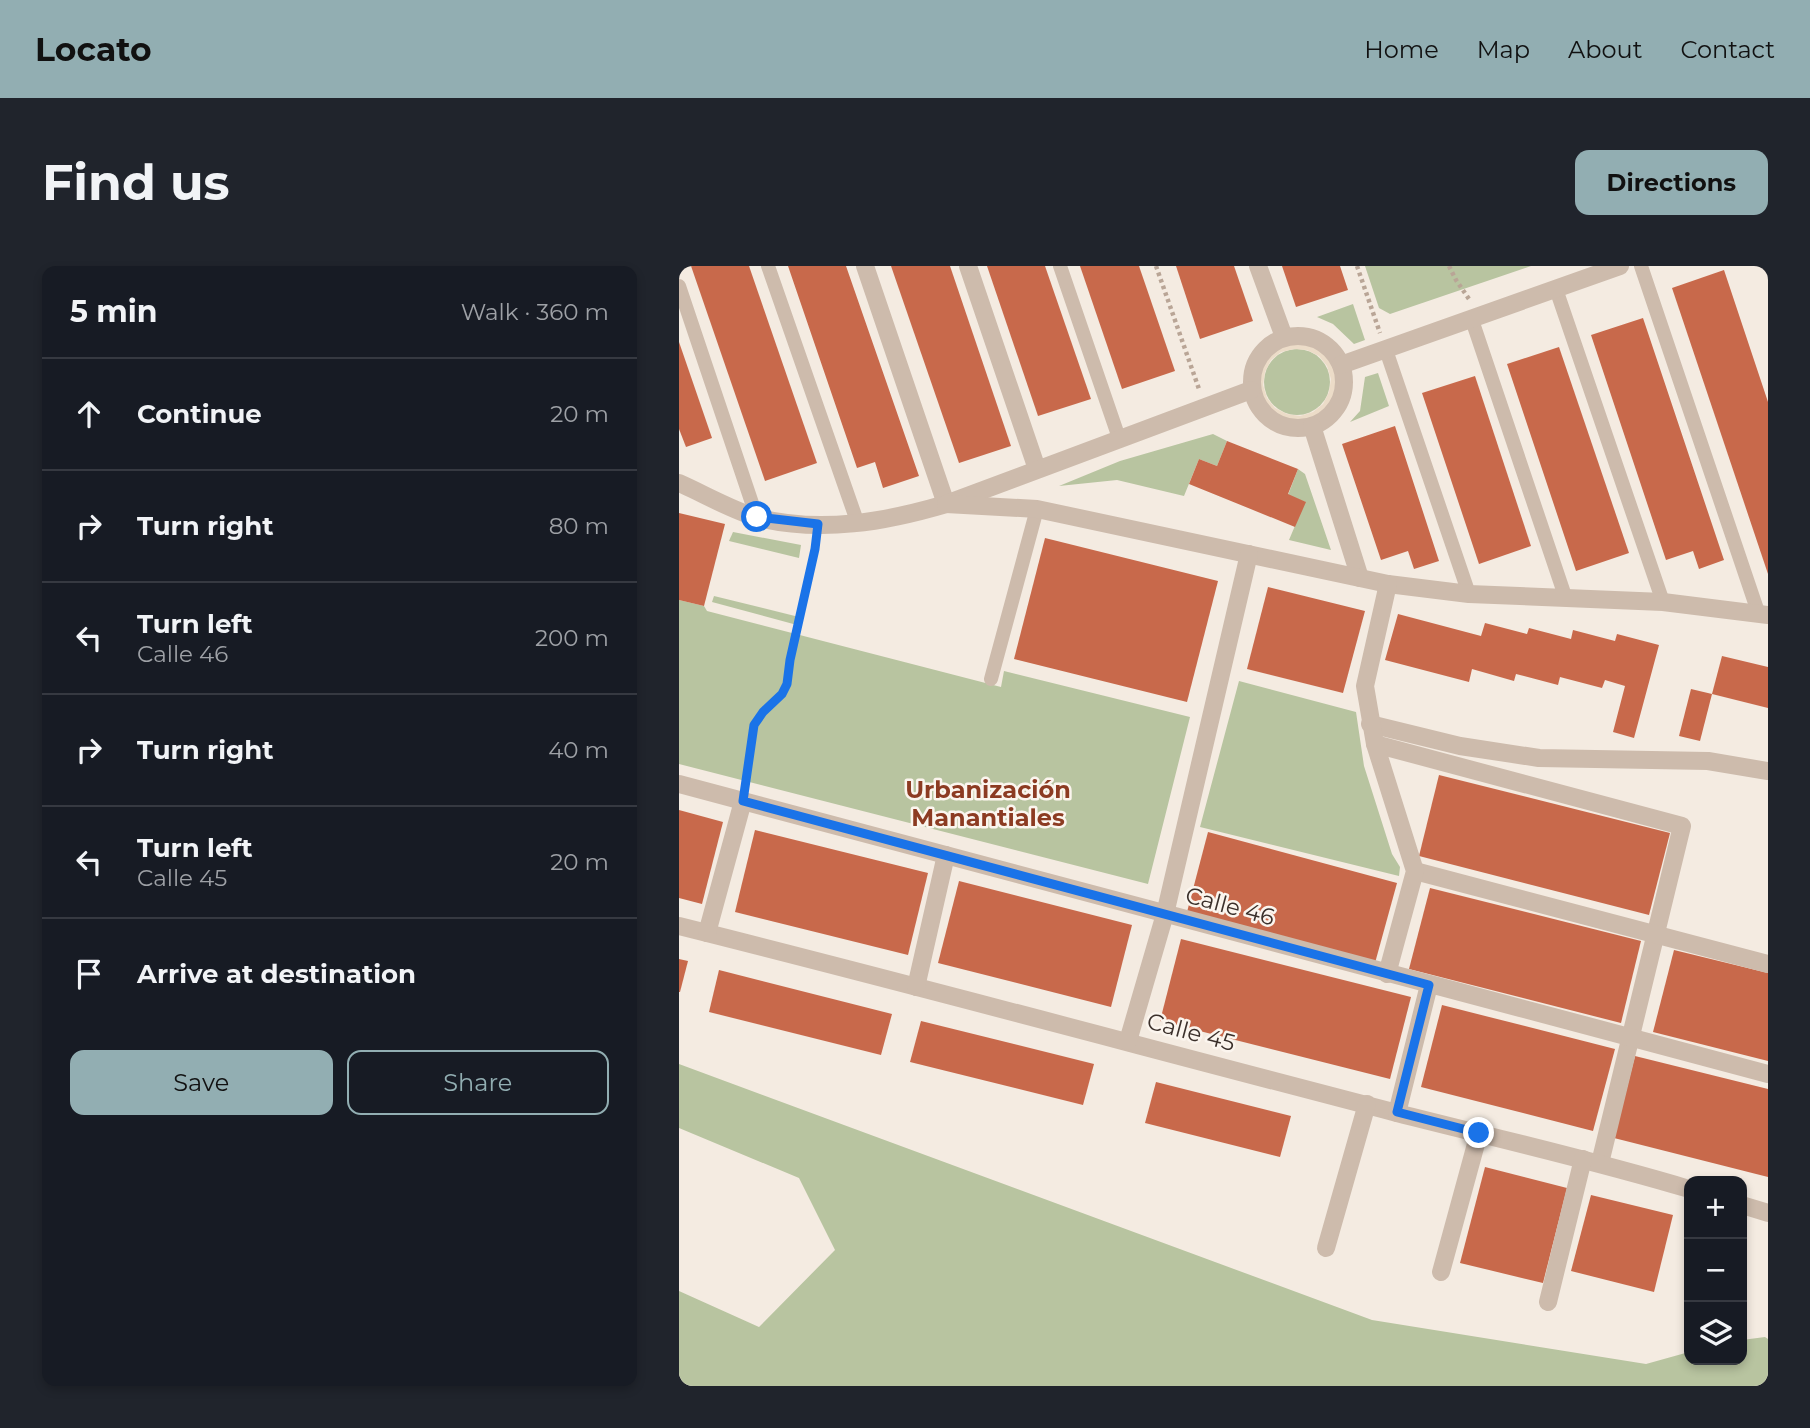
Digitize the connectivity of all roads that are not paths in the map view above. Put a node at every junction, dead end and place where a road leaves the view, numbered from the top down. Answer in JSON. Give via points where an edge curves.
{"nodes":[{"id":1,"x":768,"y":266,"type":"edge"},
{"id":2,"x":865,"y":266,"type":"edge"},
{"id":3,"x":968,"y":266,"type":"edge"},
{"id":4,"x":1060,"y":266,"type":"edge"},
{"id":5,"x":1258,"y":266,"type":"edge"},
{"id":6,"x":1621,"y":266,"type":"edge"},
{"id":7,"x":1641,"y":266,"type":"edge"},
{"id":8,"x":679,"y":286,"type":"edge"},
{"id":9,"x":1556,"y":289,"type":"junction"},
{"id":10,"x":1477,"y":318,"type":"junction"},
{"id":11,"x":1284,"y":337,"type":"junction"},
{"id":12,"x":1386,"y":350,"type":"junction"},
{"id":13,"x":1341,"y":365,"type":"junction"},
{"id":14,"x":1251,"y":390,"type":"junction"},
{"id":15,"x":1313,"y":426,"type":"junction"},
{"id":16,"x":1119,"y":438,"type":"junction"},
{"id":17,"x":1037,"y":469,"type":"junction"},
{"id":18,"x":679,"y":483,"type":"edge"},
{"id":19,"x":946,"y":504,"type":"junction"},
{"id":20,"x":1037,"y":509,"type":"junction"},
{"id":21,"x":757,"y":517,"type":"junction"},
{"id":22,"x":858,"y":524,"type":"junction"},
{"id":23,"x":1249,"y":554,"type":"junction"},
{"id":24,"x":1360,"y":578,"type":"junction"},
{"id":25,"x":1388,"y":584,"type":"junction"},
{"id":26,"x":1469,"y":594,"type":"junction"},
{"id":27,"x":1566,"y":599,"type":"junction"},
{"id":28,"x":1663,"y":601,"type":"junction"},
{"id":29,"x":1763,"y":613,"type":"edge"},
{"id":30,"x":991,"y":679,"type":"dead end"},
{"id":31,"x":1370,"y":724,"type":"junction"},
{"id":32,"x":1375,"y":744,"type":"junction"},
{"id":33,"x":1768,"y":771,"type":"edge"},
{"id":34,"x":679,"y":784,"type":"edge"},
{"id":35,"x":743,"y":801,"type":"junction"},
{"id":36,"x":946,"y":855,"type":"junction"},
{"id":37,"x":1415,"y":872,"type":"junction"},
{"id":38,"x":1165,"y":914,"type":"junction"},
{"id":39,"x":679,"y":926,"type":"edge"},
{"id":40,"x":708,"y":933,"type":"junction"},
{"id":41,"x":1655,"y":934,"type":"junction"},
{"id":42,"x":1768,"y":964,"type":"edge"},
{"id":43,"x":1387,"y":974,"type":"junction"},
{"id":44,"x":1429,"y":985,"type":"junction"},
{"id":45,"x":916,"y":987,"type":"junction"},
{"id":46,"x":1631,"y":1039,"type":"junction"},
{"id":47,"x":1128,"y":1041,"type":"junction"},
{"id":48,"x":1768,"y":1074,"type":"edge"},
{"id":49,"x":1367,"y":1104,"type":"junction"},
{"id":50,"x":1397,"y":1112,"type":"junction"},
{"id":51,"x":1479,"y":1133,"type":"junction"},
{"id":52,"x":1592,"y":1161,"type":"junction"},
{"id":53,"x":1684,"y":1188,"type":"edge"},
{"id":54,"x":1747,"y":1207,"type":"edge"},
{"id":55,"x":1768,"y":1213,"type":"edge"},
{"id":56,"x":1326,"y":1248,"type":"dead end"},
{"id":57,"x":1441,"y":1272,"type":"dead end"},
{"id":58,"x":1548,"y":1302,"type":"dead end"}],
"edges":[{"from":1,"to":22,"type":"lane"},
{"from":2,"to":19,"type":"street"},
{"from":3,"to":17,"type":"street"},
{"from":4,"to":16,"type":"lane"},
{"from":5,"to":11,"type":"street"},
{"from":6,"to":9,"type":"street"},
{"from":7,"to":29,"type":"lane"},
{"from":8,"to":21,"type":"lane"},
{"from":9,"to":10,"type":"street"},
{"from":9,"to":28,"type":"lane"},
{"from":10,"to":12,"type":"street"},
{"from":10,"to":27,"type":"lane"},
{"from":11,"to":13,"type":"street","via":[[1311,337],[1334,353]]},
{"from":11,"to":14,"type":"street","via":[[1258,357]]},
{"from":12,"to":13,"type":"street"},
{"from":12,"to":26,"type":"lane"},
{"from":13,"to":15,"type":"street","via":[[1344,380],[1339,401],[1326,419]]},
{"from":14,"to":15,"type":"street","via":[[1267,417],[1296,428]]},
{"from":14,"to":16,"type":"street"},
{"from":15,"to":24,"type":"street"},
{"from":16,"to":17,"type":"street"},
{"from":17,"to":19,"type":"street"},
{"from":18,"to":21,"type":"street"},
{"from":19,"to":20,"type":"street"},
{"from":19,"to":22,"type":"street"},
{"from":20,"to":23,"type":"street"},
{"from":20,"to":30,"type":"lane"},
{"from":21,"to":22,"type":"street"},
{"from":23,"to":24,"type":"street"},
{"from":23,"to":38,"type":"street"},
{"from":24,"to":25,"type":"street"},
{"from":25,"to":26,"type":"street"},
{"from":25,"to":31,"type":"street","via":[[1365,686]]},
{"from":26,"to":27,"type":"street"},
{"from":27,"to":28,"type":"street"},
{"from":28,"to":29,"type":"street"},
{"from":31,"to":32,"type":"street"},
{"from":31,"to":33,"type":"street","via":[[1461,746],[1539,758],[1708,761]]},
{"from":32,"to":37,"type":"street"},
{"from":32,"to":41,"type":"street","via":[[1682,826]]},
{"from":34,"to":35,"type":"street","name":"Calle 46"},
{"from":35,"to":36,"type":"street","name":"Calle 46"},
{"from":35,"to":40,"type":"street"},
{"from":36,"to":38,"type":"street","name":"Calle 46"},
{"from":36,"to":45,"type":"street"},
{"from":37,"to":41,"type":"street"},
{"from":37,"to":43,"type":"street"},
{"from":38,"to":43,"type":"street","name":"Calle 46"},
{"from":38,"to":47,"type":"street"},
{"from":39,"to":40,"type":"street","name":"Calle 45"},
{"from":40,"to":45,"type":"street","name":"Calle 45"},
{"from":41,"to":42,"type":"street"},
{"from":41,"to":46,"type":"street"},
{"from":43,"to":44,"type":"street","name":"Calle 46"},
{"from":44,"to":46,"type":"street","name":"Calle 46"},
{"from":44,"to":50,"type":"street"},
{"from":45,"to":47,"type":"street","name":"Calle 45"},
{"from":46,"to":48,"type":"street","name":"Calle 46"},
{"from":46,"to":52,"type":"street"},
{"from":47,"to":49,"type":"street","name":"Calle 45"},
{"from":49,"to":50,"type":"street","name":"Calle 45"},
{"from":49,"to":56,"type":"street"},
{"from":50,"to":51,"type":"street","name":"Calle 45"},
{"from":51,"to":52,"type":"street","name":"Calle 45"},
{"from":51,"to":57,"type":"street"},
{"from":52,"to":53,"type":"street","name":"Calle 45"},
{"from":52,"to":58,"type":"street"},
{"from":54,"to":55,"type":"street"}]}
